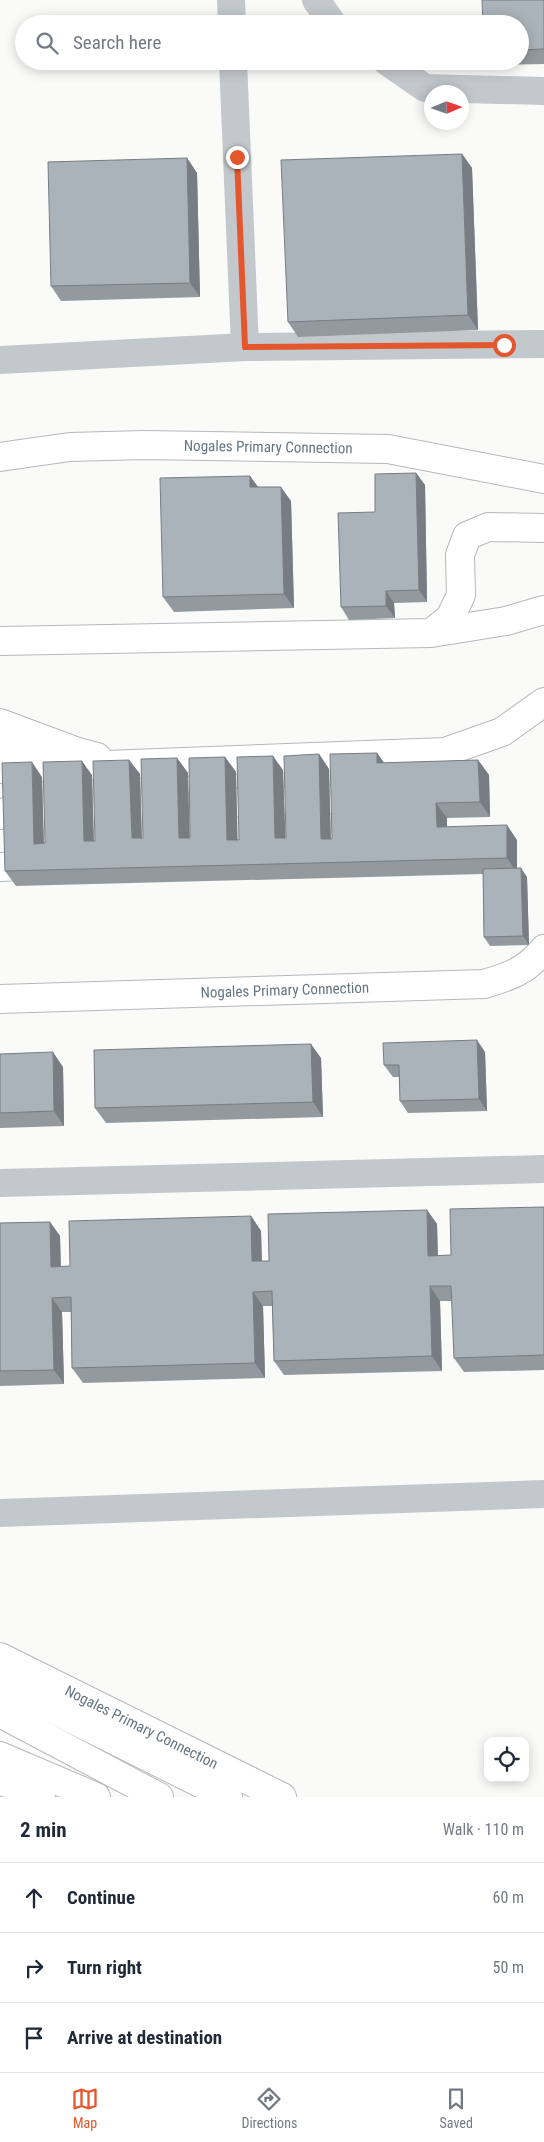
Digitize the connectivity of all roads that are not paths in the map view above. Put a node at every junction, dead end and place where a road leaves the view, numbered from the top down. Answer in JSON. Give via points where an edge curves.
{"nodes":[{"id":1,"x":231,"y":0,"type":"edge"},
{"id":2,"x":316,"y":0,"type":"edge"},
{"id":3,"x":232,"y":15,"type":"edge"},
{"id":4,"x":327,"y":15,"type":"edge"},
{"id":5,"x":233,"y":70,"type":"edge"},
{"id":6,"x":399,"y":70,"type":"edge"},
{"id":7,"x":544,"y":91,"type":"edge"},
{"id":8,"x":544,"y":344,"type":"edge"},
{"id":9,"x":245,"y":347,"type":"junction"},
{"id":10,"x":0,"y":360,"type":"edge"},
{"id":11,"x":0,"y":457,"type":"edge"},
{"id":12,"x":540,"y":480,"type":"edge"},
{"id":13,"x":544,"y":528,"type":"edge"},
{"id":14,"x":544,"y":610,"type":"edge"},
{"id":15,"x":431,"y":633,"type":"junction"},
{"id":16,"x":0,"y":642,"type":"edge"},
{"id":17,"x":544,"y":702,"type":"edge"},
{"id":18,"x":0,"y":723,"type":"edge"},
{"id":19,"x":13,"y":730,"type":"edge"},
{"id":20,"x":502,"y":732,"type":"junction"},
{"id":21,"x":0,"y":748,"type":"edge"},
{"id":22,"x":78,"y":752,"type":"junction"},
{"id":23,"x":144,"y":763,"type":"junction"},
{"id":24,"x":0,"y":769,"type":"edge"},
{"id":25,"x":444,"y":775,"type":"edge"},
{"id":26,"x":392,"y":797,"type":"edge"},
{"id":27,"x":175,"y":805,"type":"edge"},
{"id":28,"x":37,"y":810,"type":"dead end"},
{"id":29,"x":2,"y":812,"type":"edge"},
{"id":30,"x":64,"y":864,"type":"edge"},
{"id":31,"x":0,"y":867,"type":"edge"},
{"id":32,"x":544,"y":949,"type":"edge"},
{"id":33,"x":5,"y":998,"type":"edge"},
{"id":34,"x":544,"y":1168,"type":"edge"},
{"id":35,"x":0,"y":1183,"type":"edge"},
{"id":36,"x":544,"y":1494,"type":"edge"},
{"id":37,"x":0,"y":1513,"type":"edge"},
{"id":38,"x":0,"y":1657,"type":"edge"},
{"id":39,"x":0,"y":1683,"type":"edge"},
{"id":40,"x":0,"y":1713,"type":"edge"},
{"id":41,"x":0,"y":1732,"type":"edge"},
{"id":42,"x":0,"y":1756,"type":"edge"},
{"id":43,"x":0,"y":1780,"type":"edge"},
{"id":44,"x":41,"y":1797,"type":"edge"},
{"id":45,"x":96,"y":1797,"type":"edge"},
{"id":46,"x":158,"y":1797,"type":"edge"},
{"id":47,"x":228,"y":1797,"type":"edge"},
{"id":48,"x":282,"y":1797,"type":"edge"}],
"edges":[{"from":1,"to":3,"type":"street"},
{"from":2,"to":4,"type":"street"},
{"from":5,"to":9,"type":"street"},
{"from":6,"to":7,"type":"street","via":[[425,88]]},
{"from":8,"to":9,"type":"street"},
{"from":9,"to":10,"type":"street"},
{"from":11,"to":12,"type":"highway","name":"Nogales Primary Connection","via":[[70,447],[144,445],[388,449]]},
{"from":13,"to":15,"type":"highway","via":[[488,527],[466,536],[460,555],[461,595],[450,618]]},
{"from":14,"to":15,"type":"highway","via":[[506,621]]},
{"from":15,"to":16,"type":"highway"},
{"from":17,"to":20,"type":"highway"},
{"from":18,"to":19,"type":"highway"},
{"from":19,"to":22,"type":"highway"},
{"from":20,"to":23,"type":"highway","via":[[445,752]]},
{"from":20,"to":25,"type":"highway"},
{"from":21,"to":22,"type":"highway","via":[[50,748]]},
{"from":22,"to":23,"type":"highway"},
{"from":23,"to":24,"type":"highway"},
{"from":26,"to":27,"type":"highway"},
{"from":28,"to":29,"type":"highway"},
{"from":30,"to":31,"type":"highway"},
{"from":32,"to":33,"type":"highway","name":"Nogales Primary Connection","via":[[533,962],[513,976],[484,984]]},
{"from":34,"to":35,"type":"street"},
{"from":36,"to":37,"type":"street"},
{"from":38,"to":48,"type":"highway","name":"Nogales Primary Connection"},
{"from":39,"to":47,"type":"highway","name":"Nogales Primary Connection"},
{"from":40,"to":46,"type":"highway"},
{"from":41,"to":46,"type":"highway"},
{"from":42,"to":45,"type":"highway"},
{"from":43,"to":44,"type":"highway"}]}
